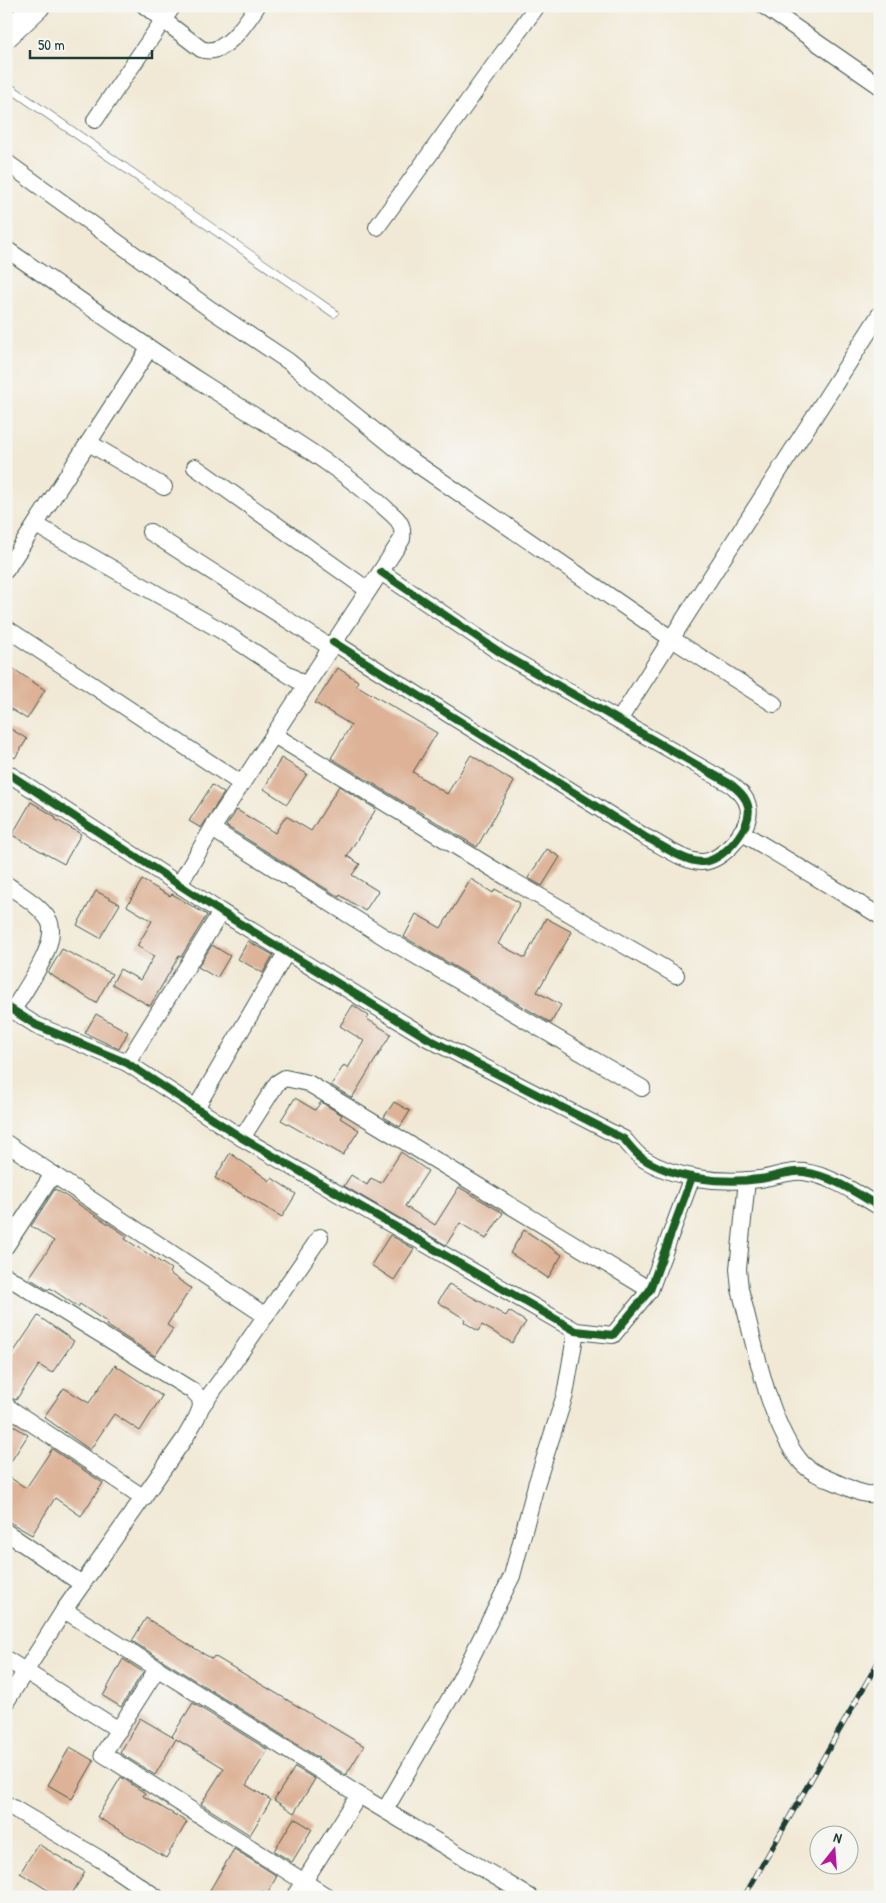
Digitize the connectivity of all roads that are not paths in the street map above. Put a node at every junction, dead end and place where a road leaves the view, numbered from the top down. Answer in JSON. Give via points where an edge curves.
{"nodes":[{"id":1,"x":38,"y":6,"type":"edge"},
{"id":2,"x":145,"y":6,"type":"edge"},
{"id":3,"x":172,"y":6,"type":"edge"},
{"id":4,"x":257,"y":6,"type":"edge"},
{"id":5,"x":537,"y":6,"type":"edge"},
{"id":6,"x":764,"y":6,"type":"edge"},
{"id":7,"x":163,"y":20,"type":"junction"},
{"id":8,"x":6,"y":35,"type":"edge"},
{"id":9,"x":6,"y":85,"type":"edge"},
{"id":10,"x":880,"y":86,"type":"edge"},
{"id":11,"x":95,"y":120,"type":"dead end"},
{"id":12,"x":6,"y":162,"type":"edge"},
{"id":13,"x":377,"y":228,"type":"dead end"},
{"id":14,"x":6,"y":249,"type":"edge"},
{"id":15,"x":334,"y":313,"type":"dead end"},
{"id":16,"x":880,"y":314,"type":"edge"},
{"id":17,"x":149,"y":349,"type":"junction"},
{"id":18,"x":89,"y":442,"type":"junction"},
{"id":19,"x":195,"y":467,"type":"dead end"},
{"id":20,"x":164,"y":488,"type":"dead end"},
{"id":21,"x":36,"y":525,"type":"junction"},
{"id":22,"x":150,"y":532,"type":"dead end"},
{"id":23,"x":6,"y":570,"type":"edge"},
{"id":24,"x":381,"y":572,"type":"junction"},
{"id":25,"x":368,"y":590,"type":"junction"},
{"id":26,"x":6,"y":628,"type":"edge"},
{"id":27,"x":672,"y":639,"type":"junction"},
{"id":28,"x":332,"y":644,"type":"junction"},
{"id":29,"x":306,"y":686,"type":"junction"},
{"id":30,"x":774,"y":704,"type":"dead end"},
{"id":31,"x":619,"y":720,"type":"junction"},
{"id":32,"x":274,"y":735,"type":"junction"},
{"id":33,"x":6,"y":772,"type":"edge"},
{"id":34,"x":242,"y":784,"type":"junction"},
{"id":35,"x":212,"y":829,"type":"junction"},
{"id":36,"x":741,"y":832,"type":"junction"},
{"id":37,"x":6,"y":884,"type":"edge"},
{"id":38,"x":179,"y":885,"type":"junction"},
{"id":39,"x":221,"y":912,"type":"junction"},
{"id":40,"x":880,"y":916,"type":"edge"},
{"id":41,"x":286,"y":953,"type":"junction"},
{"id":42,"x":676,"y":975,"type":"dead end"},
{"id":43,"x":10,"y":1008,"type":"edge"},
{"id":44,"x":127,"y":1063,"type":"junction"},
{"id":45,"x":642,"y":1088,"type":"dead end"},
{"id":46,"x":196,"y":1108,"type":"junction"},
{"id":47,"x":242,"y":1138,"type":"junction"},
{"id":48,"x":6,"y":1143,"type":"edge"},
{"id":49,"x":53,"y":1174,"type":"junction"},
{"id":50,"x":692,"y":1177,"type":"junction"},
{"id":51,"x":747,"y":1180,"type":"junction"},
{"id":52,"x":880,"y":1207,"type":"edge"},
{"id":53,"x":320,"y":1237,"type":"dead end"},
{"id":54,"x":6,"y":1246,"type":"edge"},
{"id":55,"x":6,"y":1276,"type":"edge"},
{"id":56,"x":650,"y":1290,"type":"junction"},
{"id":57,"x":266,"y":1316,"type":"junction"},
{"id":58,"x":576,"y":1331,"type":"junction"},
{"id":59,"x":6,"y":1406,"type":"edge"},
{"id":60,"x":201,"y":1407,"type":"junction"},
{"id":61,"x":880,"y":1490,"type":"edge"},
{"id":62,"x":144,"y":1498,"type":"junction"},
{"id":63,"x":6,"y":1532,"type":"edge"},
{"id":64,"x":82,"y":1584,"type":"junction"},
{"id":65,"x":64,"y":1610,"type":"junction"},
{"id":66,"x":6,"y":1659,"type":"edge"},
{"id":67,"x":157,"y":1669,"type":"junction"},
{"id":68,"x":26,"y":1672,"type":"junction"},
{"id":69,"x":6,"y":1702,"type":"edge"},
{"id":70,"x":119,"y":1730,"type":"junction"},
{"id":71,"x":359,"y":1795,"type":"junction"},
{"id":72,"x":6,"y":1804,"type":"edge"},
{"id":73,"x":384,"y":1810,"type":"junction"},
{"id":74,"x":304,"y":1882,"type":"junction"},
{"id":75,"x":156,"y":1897,"type":"edge"},
{"id":76,"x":294,"y":1897,"type":"edge"},
{"id":77,"x":328,"y":1897,"type":"edge"},
{"id":78,"x":530,"y":1897,"type":"edge"}],
"edges":[{"from":1,"to":8,"type":"main road"},
{"from":2,"to":7,"type":"street"},
{"from":3,"to":7,"type":"street"},
{"from":4,"to":7,"type":"street","via":[[216,51],[201,49]]},
{"from":5,"to":13,"type":"street"},
{"from":6,"to":10,"type":"street"},
{"from":7,"to":11,"type":"street"},
{"from":9,"to":15,"type":"lane"},
{"from":12,"to":27,"type":"street","via":[[288,361],[408,458]]},
{"from":14,"to":17,"type":"street"},
{"from":16,"to":27,"type":"street"},
{"from":17,"to":18,"type":"street"},
{"from":17,"to":24,"type":"street","via":[[320,458],[395,517],[403,528],[402,539]]},
{"from":18,"to":20,"type":"street"},
{"from":18,"to":21,"type":"street"},
{"from":19,"to":25,"type":"street"},
{"from":21,"to":23,"type":"street"},
{"from":21,"to":29,"type":"street","via":[[222,632]]},
{"from":22,"to":28,"type":"street"},
{"from":24,"to":25,"type":"street"},
{"from":24,"to":31,"type":"street","via":[[502,653]]},
{"from":25,"to":28,"type":"street"},
{"from":26,"to":34,"type":"street"},
{"from":27,"to":30,"type":"street"},
{"from":27,"to":31,"type":"street"},
{"from":28,"to":29,"type":"street"},
{"from":28,"to":36,"type":"street","via":[[684,858],[701,862],[716,860]]},
{"from":29,"to":32,"type":"street"},
{"from":31,"to":36,"type":"street","via":[[737,789],[748,805],[749,816]]},
{"from":32,"to":34,"type":"street"},
{"from":32,"to":42,"type":"street","via":[[508,878]]},
{"from":33,"to":38,"type":"street"},
{"from":34,"to":35,"type":"street"},
{"from":35,"to":38,"type":"street"},
{"from":35,"to":45,"type":"street","via":[[389,940]]},
{"from":36,"to":40,"type":"street"},
{"from":37,"to":43,"type":"street","via":[[37,906],[49,920],[52,931],[47,950]]},
{"from":38,"to":39,"type":"street"},
{"from":39,"to":41,"type":"street"},
{"from":39,"to":44,"type":"street"},
{"from":41,"to":46,"type":"street"},
{"from":41,"to":50,"type":"street","via":[[429,1039],[624,1138],[641,1158]]},
{"from":43,"to":44,"type":"street","via":[[36,1025]]},
{"from":44,"to":46,"type":"street"},
{"from":46,"to":47,"type":"street"},
{"from":47,"to":56,"type":"street","via":[[277,1083],[285,1078],[308,1083]]},
{"from":47,"to":58,"type":"street"},
{"from":48,"to":49,"type":"street"},
{"from":49,"to":54,"type":"street"},
{"from":49,"to":57,"type":"street"},
{"from":50,"to":51,"type":"street","via":[[722,1182]]},
{"from":50,"to":56,"type":"street"},
{"from":51,"to":52,"type":"street","via":[[802,1172],[822,1176]]},
{"from":51,"to":61,"type":"street","via":[[738,1269],[740,1289],[773,1411],[789,1445],[803,1464],[821,1476],[864,1494]]},
{"from":53,"to":57,"type":"street"},
{"from":55,"to":60,"type":"street","via":[[193,1390],[200,1398]]},
{"from":56,"to":58,"type":"street","via":[[613,1335]]},
{"from":57,"to":60,"type":"street"},
{"from":58,"to":73,"type":"street","via":[[565,1395],[536,1485],[512,1576],[456,1686]]},
{"from":59,"to":62,"type":"street"},
{"from":60,"to":62,"type":"street","via":[[186,1438]]},
{"from":62,"to":64,"type":"street"},
{"from":63,"to":64,"type":"street"},
{"from":64,"to":65,"type":"street"},
{"from":65,"to":67,"type":"street"},
{"from":65,"to":68,"type":"street"},
{"from":66,"to":68,"type":"street"},
{"from":67,"to":70,"type":"street"},
{"from":67,"to":71,"type":"street"},
{"from":68,"to":69,"type":"street"},
{"from":68,"to":70,"type":"street"},
{"from":70,"to":74,"type":"street","via":[[102,1754]]},
{"from":71,"to":73,"type":"street"},
{"from":71,"to":74,"type":"street"},
{"from":72,"to":75,"type":"street","via":[[100,1859]]},
{"from":73,"to":78,"type":"street"},
{"from":74,"to":76,"type":"street"},
{"from":74,"to":77,"type":"street"}]}
